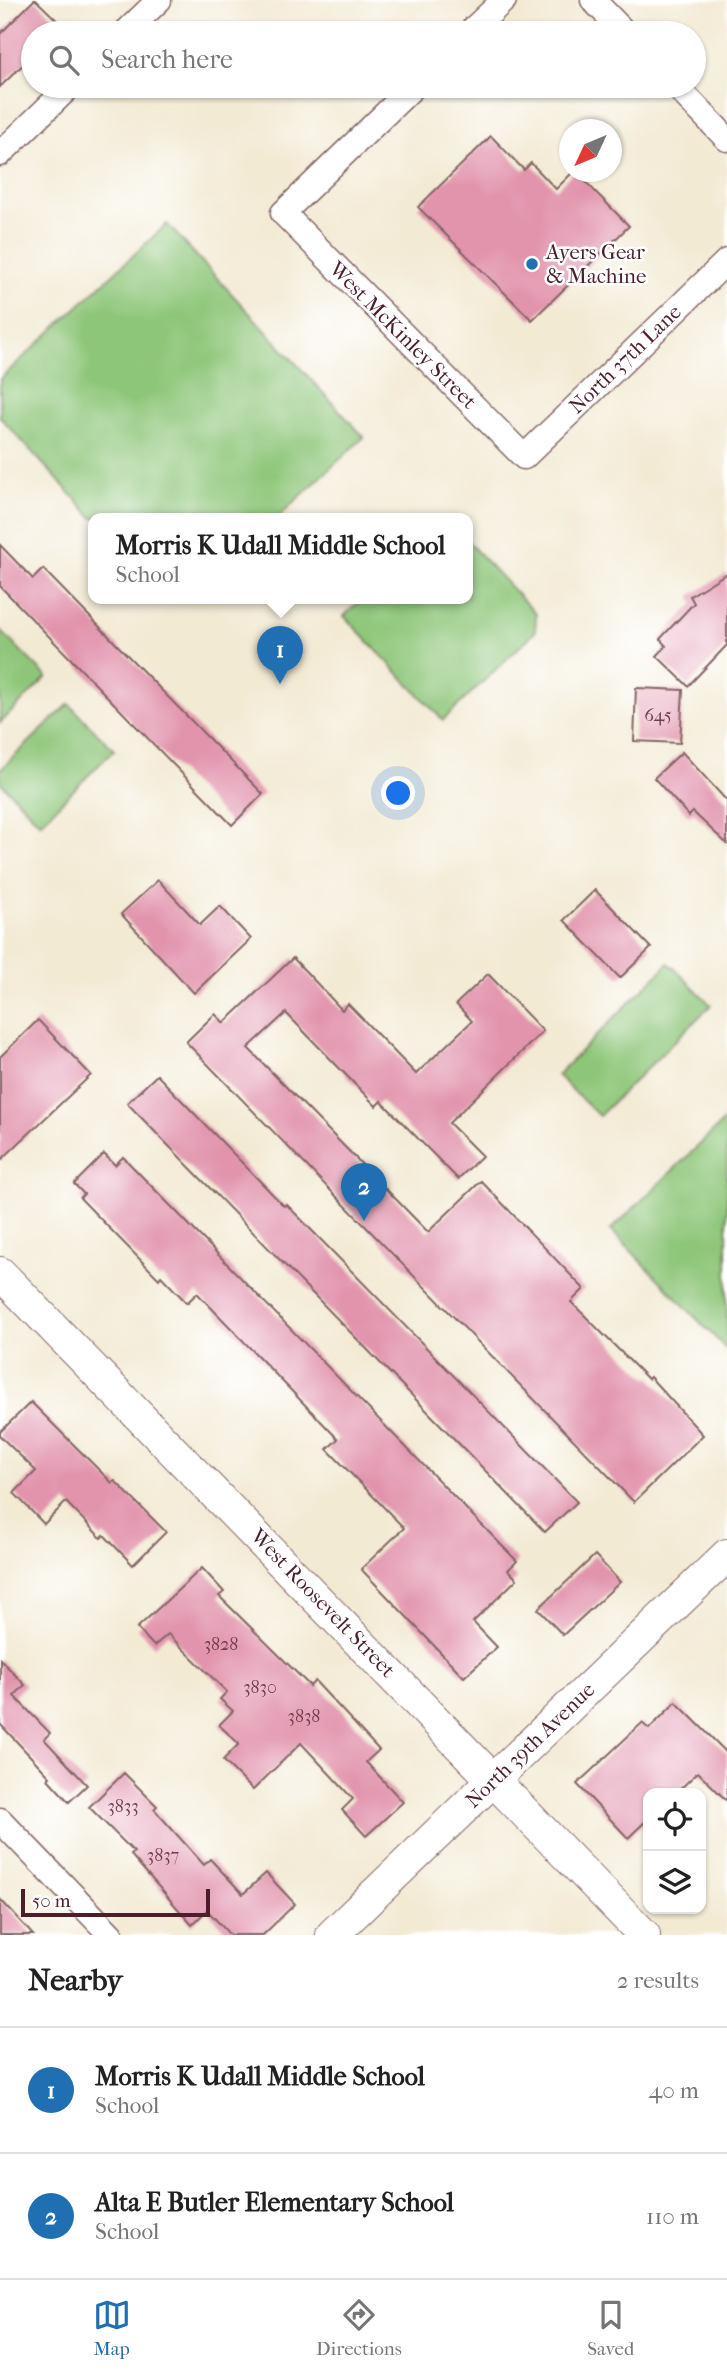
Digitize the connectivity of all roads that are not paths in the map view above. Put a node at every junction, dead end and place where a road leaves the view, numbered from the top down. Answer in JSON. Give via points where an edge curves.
{"nodes":[{"id":1,"x":159,"y":0,"type":"edge"},
{"id":2,"x":503,"y":0,"type":"edge"},
{"id":3,"x":593,"y":0,"type":"edge"},
{"id":4,"x":137,"y":21,"type":"edge"},
{"id":5,"x":481,"y":21,"type":"edge"},
{"id":6,"x":613,"y":21,"type":"edge"},
{"id":7,"x":58,"y":98,"type":"edge"},
{"id":8,"x":402,"y":98,"type":"edge"},
{"id":9,"x":688,"y":98,"type":"edge"},
{"id":10,"x":727,"y":139,"type":"edge"},
{"id":11,"x":0,"y":154,"type":"edge"},
{"id":12,"x":727,"y":261,"type":"edge"},
{"id":13,"x":524,"y":457,"type":"joint"},
{"id":14,"x":0,"y":1272,"type":"edge"},
{"id":15,"x":727,"y":1555,"type":"edge"},
{"id":16,"x":494,"y":1779,"type":"junction"},
{"id":17,"x":0,"y":1820,"type":"edge"},
{"id":18,"x":111,"y":1935,"type":"edge"},
{"id":19,"x":332,"y":1935,"type":"edge"},
{"id":20,"x":644,"y":1935,"type":"edge"}],
"edges":[{"from":1,"to":4,"type":"street"},
{"from":2,"to":5,"type":"street"},
{"from":3,"to":6,"type":"street"},
{"from":7,"to":11,"type":"street"},
{"from":8,"to":13,"type":"street","name":"West McKinley Street","via":[[283,213]]},
{"from":9,"to":10,"type":"street"},
{"from":12,"to":13,"type":"street","name":"North 37th Lane"},
{"from":14,"to":16,"type":"street","name":"West Roosevelt Street"},
{"from":15,"to":16,"type":"street","name":"North 39th Avenue"},
{"from":16,"to":19,"type":"street","name":"North 39th Avenue"},
{"from":16,"to":20,"type":"street","name":"West Roosevelt Street"},
{"from":17,"to":18,"type":"street"}]}
